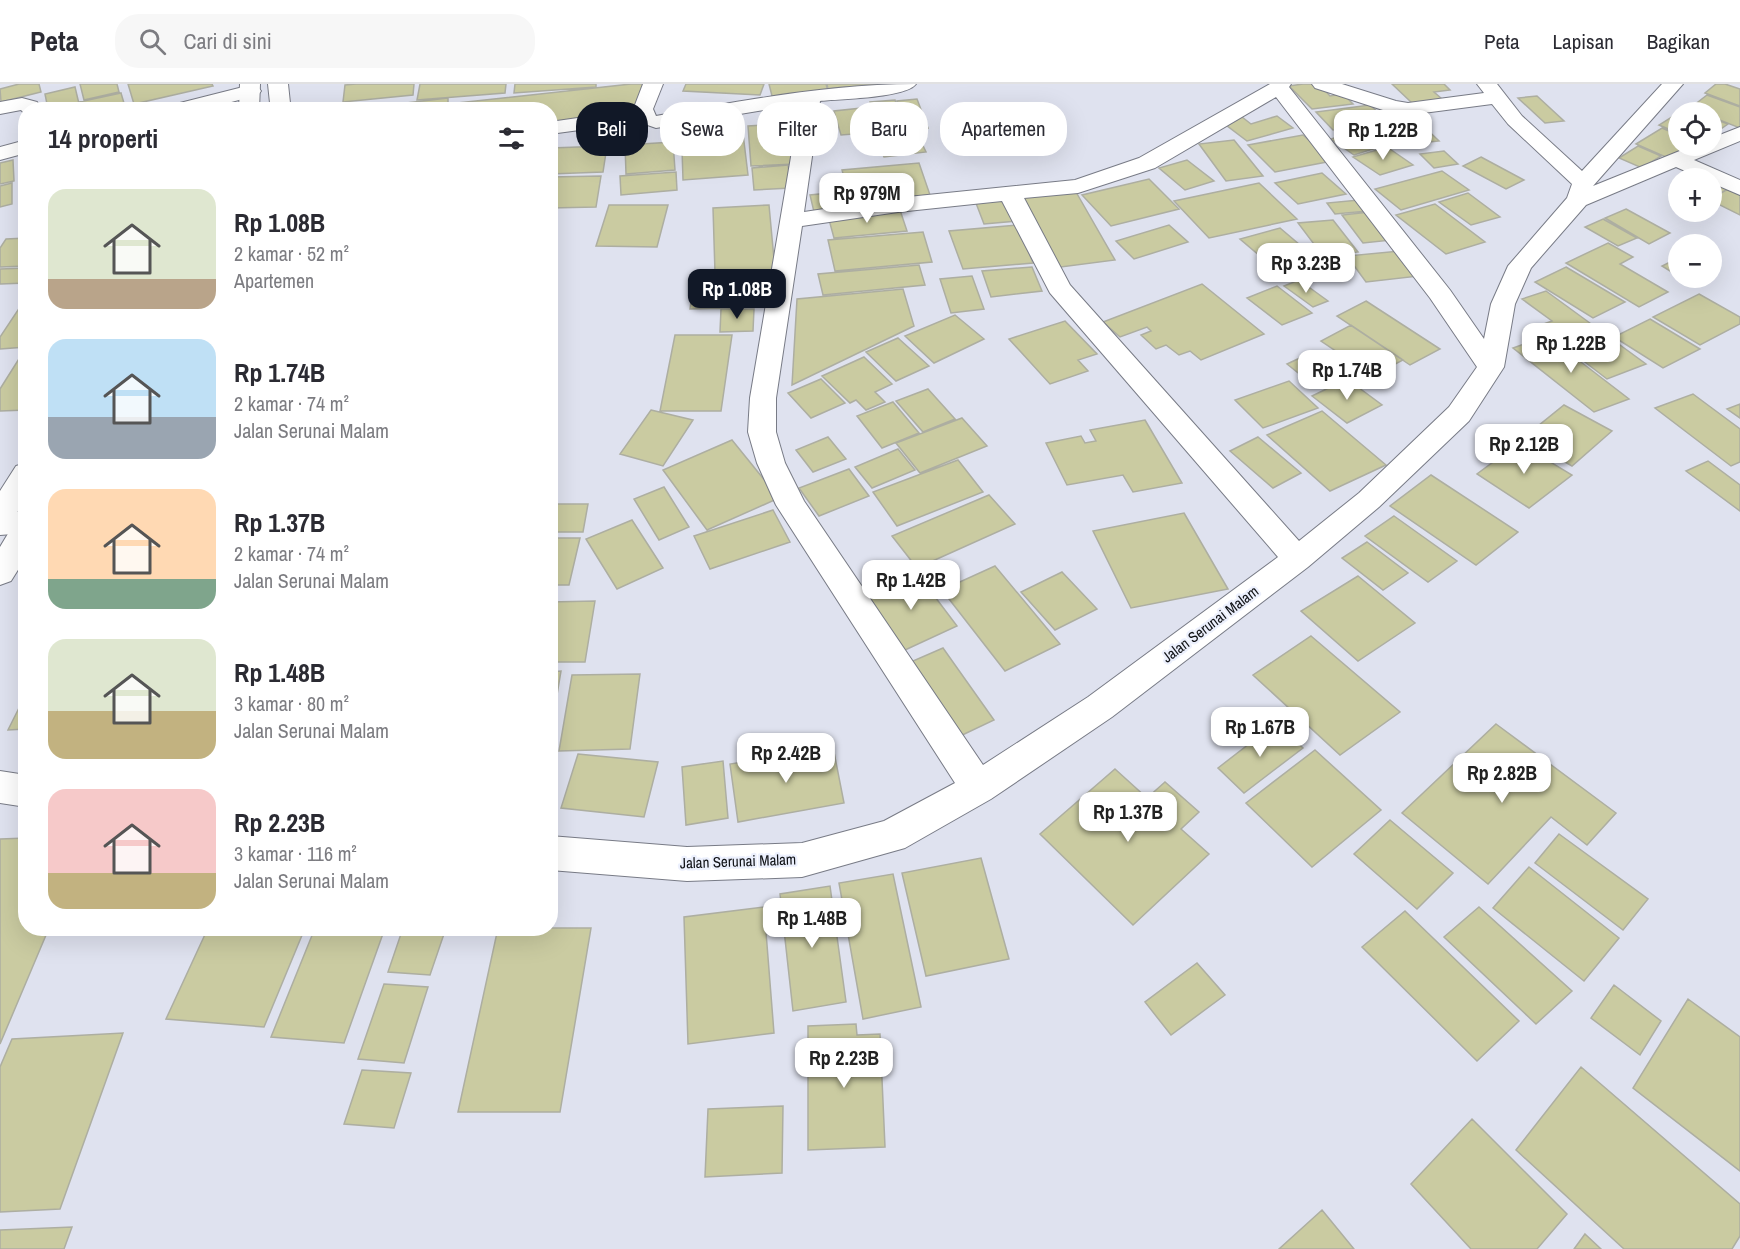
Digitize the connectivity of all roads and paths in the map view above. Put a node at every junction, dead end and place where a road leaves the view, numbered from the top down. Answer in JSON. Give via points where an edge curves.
{"nodes":[{"id":1,"x":278,"y":84,"type":"edge"},
{"id":2,"x":653,"y":84,"type":"edge"},
{"id":3,"x":906,"y":84,"type":"edge"},
{"id":4,"x":1322,"y":84,"type":"edge"},
{"id":5,"x":1673,"y":84,"type":"edge"},
{"id":6,"x":1280,"y":86,"type":"edge"},
{"id":7,"x":1492,"y":90,"type":"edge"},
{"id":8,"x":250,"y":95,"type":"edge"},
{"id":9,"x":810,"y":96,"type":"junction"},
{"id":10,"x":215,"y":102,"type":"edge"},
{"id":11,"x":280,"y":102,"type":"edge"},
{"id":12,"x":647,"y":102,"type":"edge"},
{"id":13,"x":18,"y":107,"type":"edge"},
{"id":14,"x":0,"y":108,"type":"edge"},
{"id":15,"x":648,"y":120,"type":"edge"},
{"id":16,"x":576,"y":125,"type":"edge"},
{"id":17,"x":558,"y":127,"type":"edge"},
{"id":18,"x":1740,"y":133,"type":"edge"},
{"id":19,"x":1722,"y":140,"type":"edge"},
{"id":20,"x":18,"y":148,"type":"edge"},
{"id":21,"x":0,"y":154,"type":"edge"},
{"id":22,"x":1682,"y":156,"type":"edge"},
{"id":23,"x":1675,"y":159,"type":"junction"},
{"id":24,"x":1740,"y":188,"type":"edge"},
{"id":25,"x":1580,"y":191,"type":"junction"},
{"id":26,"x":1009,"y":192,"type":"junction"},
{"id":27,"x":791,"y":221,"type":"junction"},
{"id":28,"x":1491,"y":367,"type":"junction"},
{"id":29,"x":18,"y":486,"type":"edge"},
{"id":30,"x":0,"y":516,"type":"edge"},
{"id":31,"x":18,"y":523,"type":"edge"},
{"id":32,"x":0,"y":524,"type":"edge"},
{"id":33,"x":18,"y":543,"type":"edge"},
{"id":34,"x":1297,"y":559,"type":"junction"},
{"id":35,"x":0,"y":573,"type":"edge"},
{"id":36,"x":0,"y":787,"type":"edge"},
{"id":37,"x":978,"y":788,"type":"junction"},
{"id":38,"x":18,"y":790,"type":"edge"},
{"id":39,"x":558,"y":854,"type":"edge"}],
"edges":[{"from":1,"to":11,"type":"street"},
{"from":2,"to":12,"type":"street"},
{"from":3,"to":9,"type":"street"},
{"from":4,"to":7,"type":"street","via":[[1408,109]]},
{"from":5,"to":25,"type":"street","name":"Jalan Serunai Malam"},
{"from":6,"to":26,"type":"street","via":[[1147,163],[1078,186]]},
{"from":6,"to":28,"type":"street","via":[[1441,295]]},
{"from":7,"to":25,"type":"street"},
{"from":8,"to":10,"type":"street"},
{"from":9,"to":15,"type":"street","via":[[668,121]]},
{"from":9,"to":27,"type":"street"},
{"from":13,"to":14,"type":"street"},
{"from":16,"to":17,"type":"street"},
{"from":18,"to":19,"type":"street"},
{"from":20,"to":21,"type":"street"},
{"from":22,"to":23,"type":"street"},
{"from":23,"to":24,"type":"street"},
{"from":23,"to":25,"type":"street"},
{"from":25,"to":28,"type":"street","name":"Jalan Serunai Malam","via":[[1520,266],[1503,304]]},
{"from":26,"to":27,"type":"street"},
{"from":26,"to":34,"type":"street","via":[[1059,288]]},
{"from":27,"to":37,"type":"street","via":[[763,398],[762,432],[771,463],[791,505]]},
{"from":28,"to":34,"type":"street","name":"Jalan Serunai Malam","via":[[1459,414],[1369,500]]},
{"from":29,"to":30,"type":"street"},
{"from":31,"to":32,"type":"street"},
{"from":33,"to":35,"type":"street"},
{"from":34,"to":37,"type":"street","name":"Jalan Serunai Malam","via":[[1101,707]]},
{"from":36,"to":38,"type":"street"},
{"from":37,"to":39,"type":"street","name":"Jalan Serunai Malam","via":[[892,836],[802,860],[687,864]]}]}
